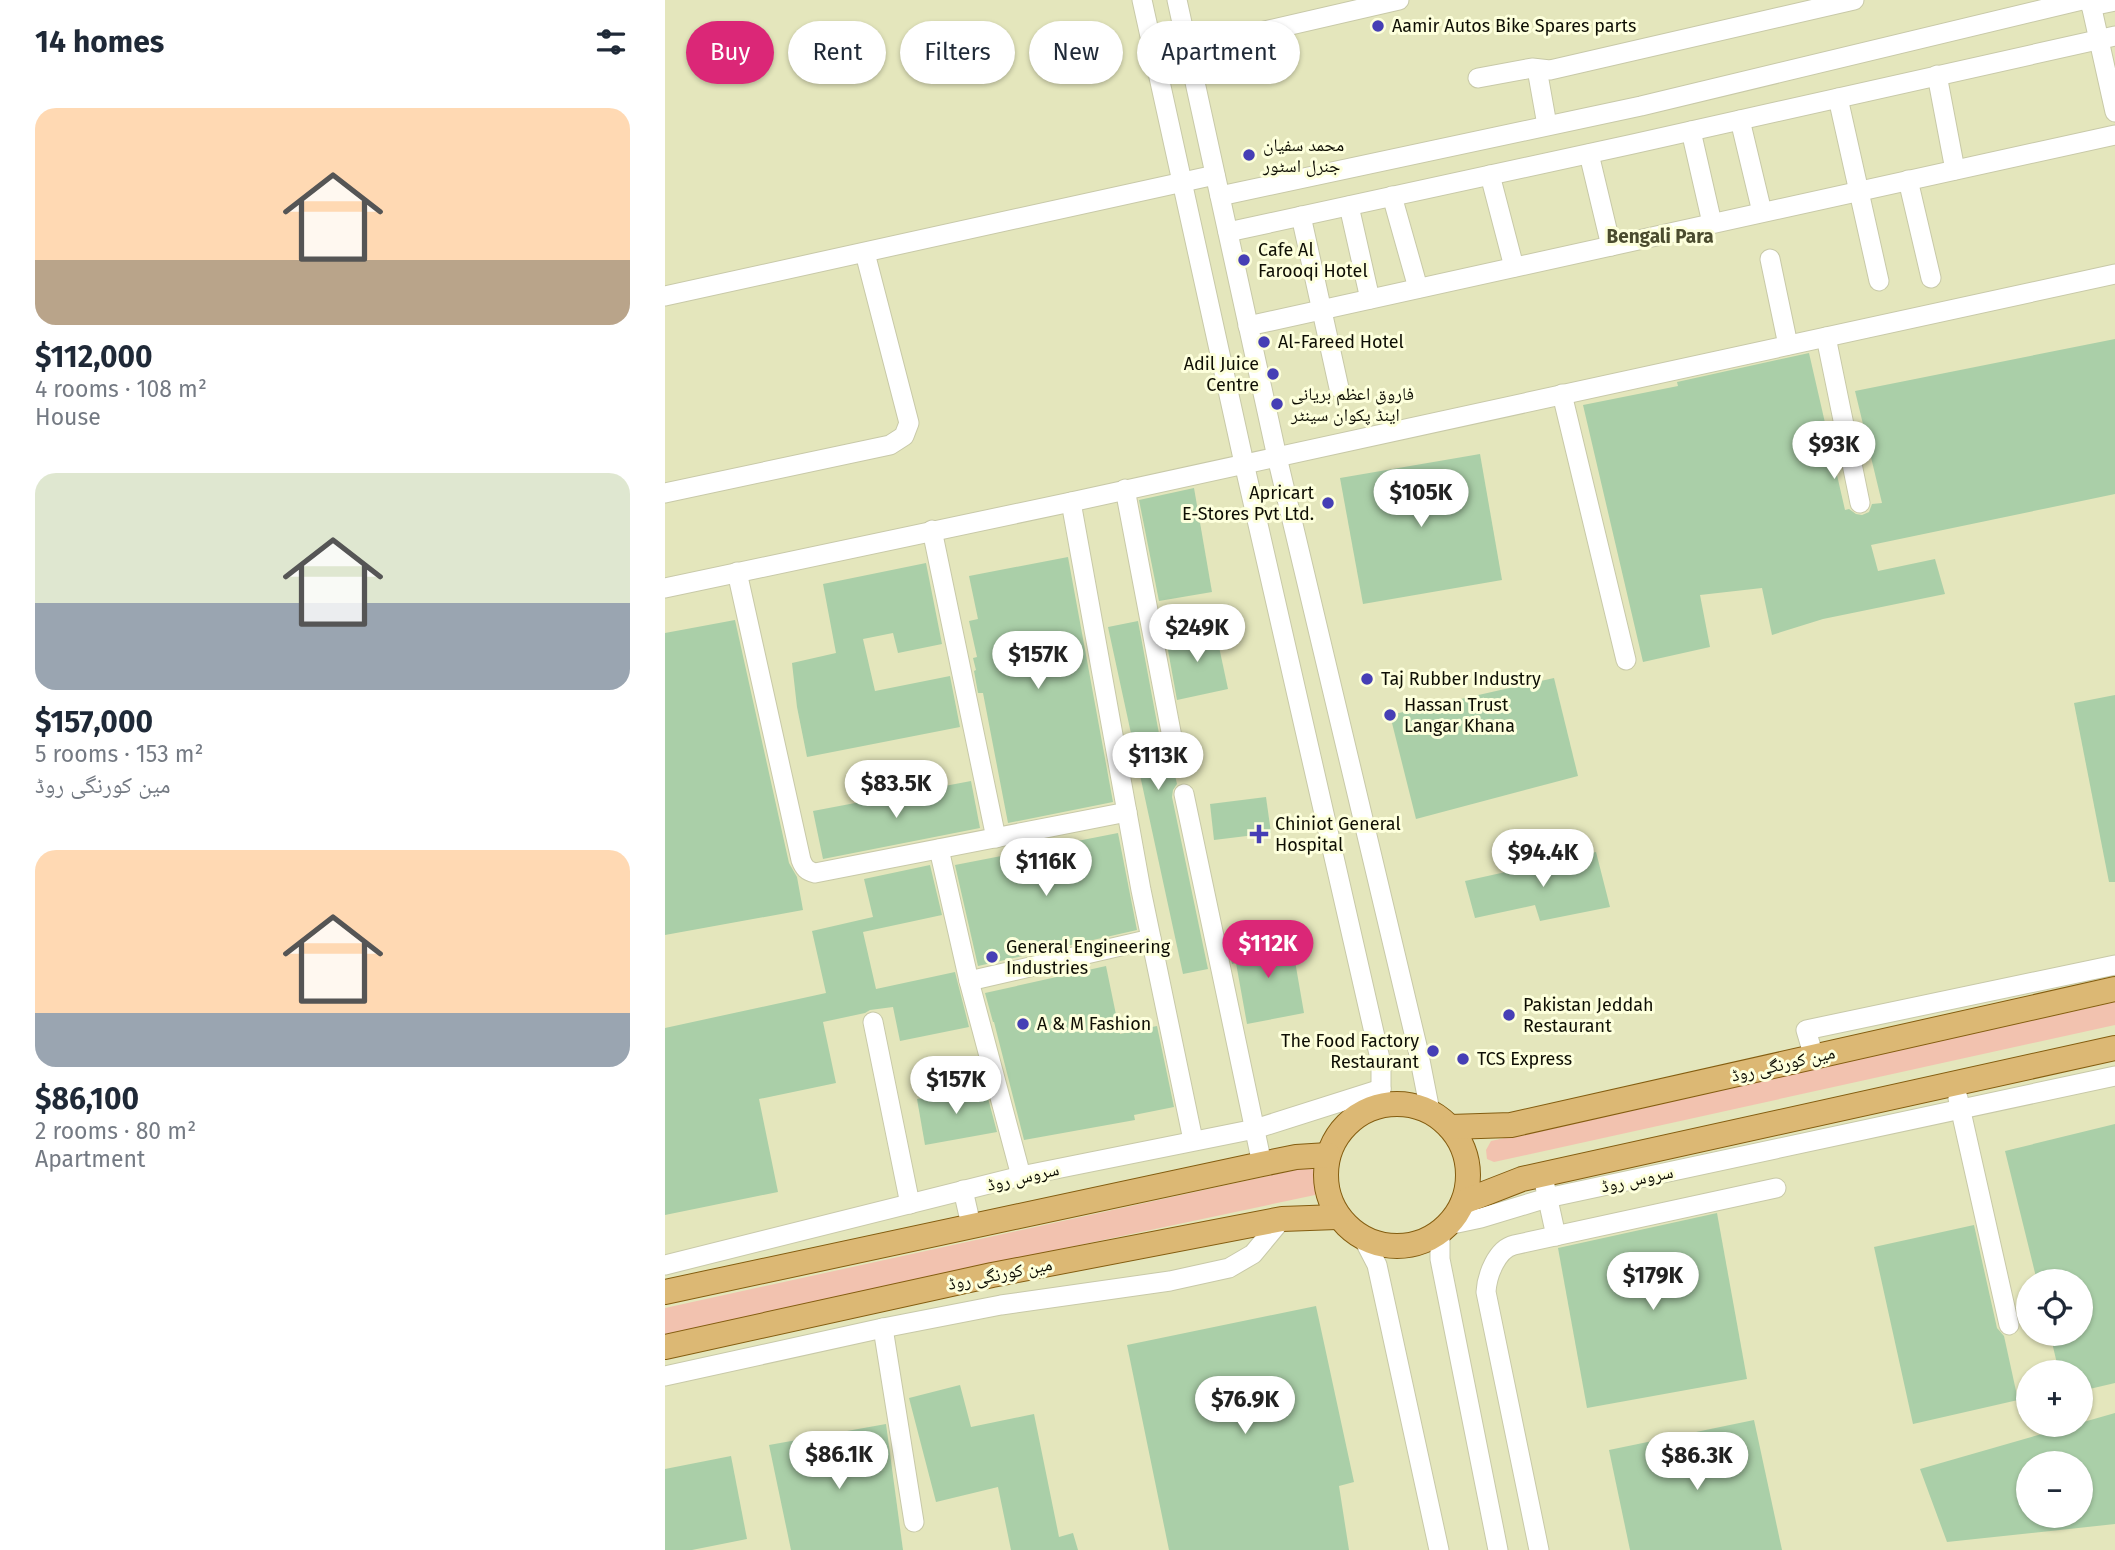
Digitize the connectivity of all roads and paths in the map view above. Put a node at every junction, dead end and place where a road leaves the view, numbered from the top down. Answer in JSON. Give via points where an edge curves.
{"nodes":[{"id":1,"x":1142,"y":0,"type":"edge"},
{"id":2,"x":1177,"y":0,"type":"edge"},
{"id":3,"x":1399,"y":0,"type":"edge"},
{"id":4,"x":1854,"y":0,"type":"edge"},
{"id":5,"x":2115,"y":1,"type":"edge"},
{"id":6,"x":2088,"y":2,"type":"edge"},
{"id":7,"x":1338,"y":7,"type":"edge"},
{"id":8,"x":1181,"y":21,"type":"edge"},
{"id":9,"x":1286,"y":21,"type":"edge"},
{"id":10,"x":2107,"y":37,"type":"edge"},
{"id":11,"x":1537,"y":69,"type":"junction"},
{"id":12,"x":1937,"y":75,"type":"junction"},
{"id":13,"x":1478,"y":78,"type":"dead end"},
{"id":14,"x":1195,"y":84,"type":"edge"},
{"id":15,"x":1838,"y":98,"type":"junction"},
{"id":16,"x":2115,"y":112,"type":"edge"},
{"id":17,"x":1740,"y":120,"type":"junction"},
{"id":18,"x":1547,"y":125,"type":"junction"},
{"id":19,"x":1691,"y":131,"type":"junction"},
{"id":20,"x":2115,"y":135,"type":"edge"},
{"id":21,"x":1589,"y":154,"type":"junction"},
{"id":22,"x":1955,"y":170,"type":"junction"},
{"id":23,"x":1215,"y":175,"type":"junction"},
{"id":24,"x":1490,"y":175,"type":"junction"},
{"id":25,"x":1908,"y":180,"type":"junction"},
{"id":26,"x":1182,"y":183,"type":"junction"},
{"id":27,"x":1859,"y":191,"type":"junction"},
{"id":28,"x":1220,"y":196,"type":"junction"},
{"id":29,"x":1392,"y":196,"type":"junction"},
{"id":30,"x":1349,"y":206,"type":"junction"},
{"id":31,"x":1762,"y":212,"type":"junction"},
{"id":32,"x":1301,"y":216,"type":"junction"},
{"id":33,"x":1712,"y":223,"type":"junction"},
{"id":34,"x":1228,"y":232,"type":"junction"},
{"id":35,"x":1611,"y":246,"type":"junction"},
{"id":36,"x":865,"y":253,"type":"junction"},
{"id":37,"x":1770,"y":259,"type":"dead end"},
{"id":38,"x":1514,"y":267,"type":"junction"},
{"id":39,"x":2115,"y":274,"type":"edge"},
{"id":40,"x":1931,"y":278,"type":"dead end"},
{"id":41,"x":1879,"y":281,"type":"dead end"},
{"id":42,"x":1418,"y":288,"type":"junction"},
{"id":43,"x":665,"y":296,"type":"edge"},
{"id":44,"x":1370,"y":299,"type":"junction"},
{"id":45,"x":1322,"y":309,"type":"junction"},
{"id":46,"x":1248,"y":326,"type":"junction"},
{"id":47,"x":1826,"y":337,"type":"junction"},
{"id":48,"x":1788,"y":345,"type":"junction"},
{"id":49,"x":1339,"y":387,"type":"dead end"},
{"id":50,"x":1562,"y":394,"type":"junction"},
{"id":51,"x":1277,"y":457,"type":"junction"},
{"id":52,"x":1244,"y":463,"type":"junction"},
{"id":53,"x":1125,"y":489,"type":"junction"},
{"id":54,"x":665,"y":493,"type":"edge"},
{"id":55,"x":1071,"y":502,"type":"junction"},
{"id":56,"x":1860,"y":503,"type":"dead end"},
{"id":57,"x":932,"y":530,"type":"junction"},
{"id":58,"x":737,"y":572,"type":"junction"},
{"id":59,"x":665,"y":588,"type":"edge"},
{"id":60,"x":1626,"y":660,"type":"dead end"},
{"id":61,"x":1172,"y":737,"type":"dead end"},
{"id":62,"x":1184,"y":794,"type":"dead end"},
{"id":63,"x":1127,"y":812,"type":"junction"},
{"id":64,"x":996,"y":838,"type":"junction"},
{"id":65,"x":939,"y":849,"type":"junction"},
{"id":66,"x":1151,"y":939,"type":"junction"},
{"id":67,"x":2115,"y":965,"type":"edge"},
{"id":68,"x":969,"y":981,"type":"junction"},
{"id":69,"x":2115,"y":989,"type":"edge"},
{"id":70,"x":873,"y":1022,"type":"dead end"},
{"id":71,"x":2115,"y":1048,"type":"edge"},
{"id":72,"x":1814,"y":1057,"type":"junction"},
{"id":73,"x":2115,"y":1076,"type":"edge"},
{"id":74,"x":1955,"y":1083,"type":"junction"},
{"id":75,"x":1377,"y":1098,"type":"junction"},
{"id":76,"x":1960,"y":1109,"type":"junction"},
{"id":77,"x":1430,"y":1111,"type":"junction"},
{"id":78,"x":1822,"y":1112,"type":"junction"},
{"id":79,"x":1450,"y":1127,"type":"junction"},
{"id":80,"x":1255,"y":1129,"type":"junction"},
{"id":81,"x":1828,"y":1137,"type":"junction"},
{"id":82,"x":1193,"y":1140,"type":"junction"},
{"id":83,"x":1328,"y":1155,"type":"junction"},
{"id":84,"x":1262,"y":1164,"type":"junction"},
{"id":85,"x":1021,"y":1177,"type":"junction"},
{"id":86,"x":1545,"y":1187,"type":"junction"},
{"id":87,"x":1776,"y":1188,"type":"dead end"},
{"id":88,"x":963,"y":1190,"type":"junction"},
{"id":89,"x":1463,"y":1202,"type":"junction"},
{"id":90,"x":910,"y":1204,"type":"junction"},
{"id":91,"x":1337,"y":1217,"type":"junction"},
{"id":92,"x":1282,"y":1219,"type":"junction"},
{"id":93,"x":971,"y":1225,"type":"junction"},
{"id":94,"x":1444,"y":1228,"type":"junction"},
{"id":95,"x":1556,"y":1236,"type":"junction"},
{"id":96,"x":1363,"y":1238,"type":"junction"},
{"id":97,"x":665,"y":1265,"type":"edge"},
{"id":98,"x":992,"y":1275,"type":"junction"},
{"id":99,"x":665,"y":1292,"type":"edge"},
{"id":100,"x":1001,"y":1306,"type":"junction"},
{"id":101,"x":2009,"y":1325,"type":"dead end"},
{"id":102,"x":884,"y":1328,"type":"junction"},
{"id":103,"x":665,"y":1347,"type":"edge"},
{"id":104,"x":665,"y":1376,"type":"edge"},
{"id":105,"x":914,"y":1522,"type":"dead end"},
{"id":106,"x":1439,"y":1550,"type":"edge"},
{"id":107,"x":1498,"y":1550,"type":"edge"},
{"id":108,"x":1539,"y":1550,"type":"edge"}],
"edges":[{"from":1,"to":26,"type":"street"},
{"from":2,"to":8,"type":"street"},
{"from":3,"to":7,"type":"street"},
{"from":4,"to":11,"type":"street","via":[[1550,70]]},
{"from":5,"to":6,"type":"street"},
{"from":6,"to":10,"type":"street"},
{"from":6,"to":18,"type":"street"},
{"from":7,"to":9,"type":"street"},
{"from":10,"to":12,"type":"street"},
{"from":10,"to":16,"type":"street"},
{"from":11,"to":13,"type":"street"},
{"from":11,"to":18,"type":"street"},
{"from":12,"to":15,"type":"street"},
{"from":12,"to":22,"type":"street"},
{"from":14,"to":23,"type":"street"},
{"from":15,"to":17,"type":"street"},
{"from":15,"to":27,"type":"street"},
{"from":17,"to":19,"type":"street"},
{"from":17,"to":31,"type":"street"},
{"from":18,"to":28,"type":"street"},
{"from":19,"to":21,"type":"street"},
{"from":19,"to":33,"type":"street"},
{"from":20,"to":22,"type":"street"},
{"from":21,"to":24,"type":"street"},
{"from":21,"to":35,"type":"street"},
{"from":22,"to":25,"type":"street"},
{"from":23,"to":26,"type":"street"},
{"from":23,"to":28,"type":"street"},
{"from":24,"to":29,"type":"street"},
{"from":24,"to":38,"type":"street"},
{"from":25,"to":27,"type":"street"},
{"from":25,"to":40,"type":"street"},
{"from":26,"to":36,"type":"street"},
{"from":26,"to":52,"type":"street"},
{"from":27,"to":31,"type":"street"},
{"from":27,"to":41,"type":"street"},
{"from":28,"to":34,"type":"street"},
{"from":29,"to":30,"type":"street"},
{"from":29,"to":42,"type":"street"},
{"from":30,"to":32,"type":"street"},
{"from":30,"to":44,"type":"street"},
{"from":31,"to":33,"type":"street"},
{"from":32,"to":34,"type":"street"},
{"from":32,"to":45,"type":"street"},
{"from":33,"to":35,"type":"street"},
{"from":34,"to":46,"type":"street"},
{"from":35,"to":38,"type":"street"},
{"from":36,"to":43,"type":"street"},
{"from":36,"to":54,"type":"street","via":[[909,423],[904,436],[890,445]]},
{"from":37,"to":48,"type":"street"},
{"from":38,"to":42,"type":"street"},
{"from":39,"to":47,"type":"street"},
{"from":42,"to":44,"type":"street"},
{"from":44,"to":45,"type":"street"},
{"from":45,"to":46,"type":"street"},
{"from":45,"to":49,"type":"street"},
{"from":46,"to":51,"type":"street"},
{"from":47,"to":48,"type":"street"},
{"from":47,"to":56,"type":"street"},
{"from":48,"to":50,"type":"street"},
{"from":50,"to":51,"type":"street"},
{"from":50,"to":60,"type":"street"},
{"from":51,"to":52,"type":"street"},
{"from":51,"to":77,"type":"street"},
{"from":52,"to":53,"type":"street"},
{"from":52,"to":75,"type":"street","via":[[1381,1063]]},
{"from":53,"to":55,"type":"street"},
{"from":53,"to":61,"type":"street"},
{"from":55,"to":57,"type":"street"},
{"from":55,"to":63,"type":"street"},
{"from":57,"to":58,"type":"street"},
{"from":57,"to":64,"type":"street"},
{"from":58,"to":59,"type":"street"},
{"from":58,"to":65,"type":"street","via":[[803,867],[815,873]]},
{"from":62,"to":80,"type":"street"},
{"from":63,"to":64,"type":"street"},
{"from":63,"to":66,"type":"street"},
{"from":64,"to":65,"type":"street"},
{"from":65,"to":68,"type":"street"},
{"from":66,"to":68,"type":"street"},
{"from":66,"to":82,"type":"street"},
{"from":67,"to":72,"type":"street","via":[[1806,1030]]},
{"from":68,"to":85,"type":"street"},
{"from":69,"to":72,"type":"main road","name":"مین کورنگی روڈ"},
{"from":70,"to":90,"type":"street"},
{"from":71,"to":74,"type":"main road"},
{"from":72,"to":79,"type":"main road","name":"مین کورنگی روڈ","via":[[1511,1125]]},
{"from":73,"to":76,"type":"street","name":"سروس روڈ"},
{"from":74,"to":76,"type":"street"},
{"from":74,"to":78,"type":"main road"},
{"from":75,"to":77,"type":"main road"},
{"from":75,"to":80,"type":"street","name":"سروس روڈ"},
{"from":75,"to":83,"type":"main road","via":[[1347,1124]]},
{"from":76,"to":81,"type":"street","name":"سروس روڈ"},
{"from":76,"to":101,"type":"street"},
{"from":77,"to":79,"type":"main road"},
{"from":78,"to":81,"type":"street"},
{"from":78,"to":86,"type":"main road"},
{"from":79,"to":89,"type":"main road","via":[[1467,1162]]},
{"from":80,"to":82,"type":"street","name":"سروس روڈ"},
{"from":80,"to":84,"type":"street"},
{"from":81,"to":86,"type":"street","name":"سروس روڈ"},
{"from":82,"to":85,"type":"street","name":"سروس روڈ"},
{"from":83,"to":84,"type":"main road"},
{"from":83,"to":91,"type":"main road","via":[[1325,1178]]},
{"from":84,"to":93,"type":"main road"},
{"from":85,"to":88,"type":"street","name":"سروس روڈ"},
{"from":86,"to":89,"type":"main road","via":[[1523,1179]]},
{"from":86,"to":94,"type":"street","name":"سروس روڈ","via":[[1481,1218]]},
{"from":86,"to":95,"type":"street"},
{"from":87,"to":95,"type":"street"},
{"from":88,"to":90,"type":"street","name":"سروس روڈ"},
{"from":88,"to":93,"type":"street"},
{"from":89,"to":94,"type":"main road"},
{"from":90,"to":97,"type":"street","name":"سروس روڈ"},
{"from":91,"to":92,"type":"main road","name":"مین کورنگی روڈ"},
{"from":91,"to":96,"type":"main road"},
{"from":92,"to":98,"type":"main road","name":"مین کورنگی روڈ"},
{"from":92,"to":100,"type":"street","via":[[1253,1254],[1229,1268]]},
{"from":93,"to":99,"type":"main road"},
{"from":94,"to":96,"type":"main road","via":[[1423,1241],[1402,1246]]},
{"from":94,"to":107,"type":"street","via":[[1440,1259]]},
{"from":95,"to":108,"type":"street","via":[[1507,1246],[1489,1276],[1486,1292]]},
{"from":96,"to":106,"type":"street","via":[[1377,1265]]},
{"from":98,"to":100,"type":"street"},
{"from":98,"to":103,"type":"main road","name":"مین کورنگی روڈ"},
{"from":100,"to":102,"type":"street"},
{"from":102,"to":104,"type":"street"},
{"from":102,"to":105,"type":"street"}]}
